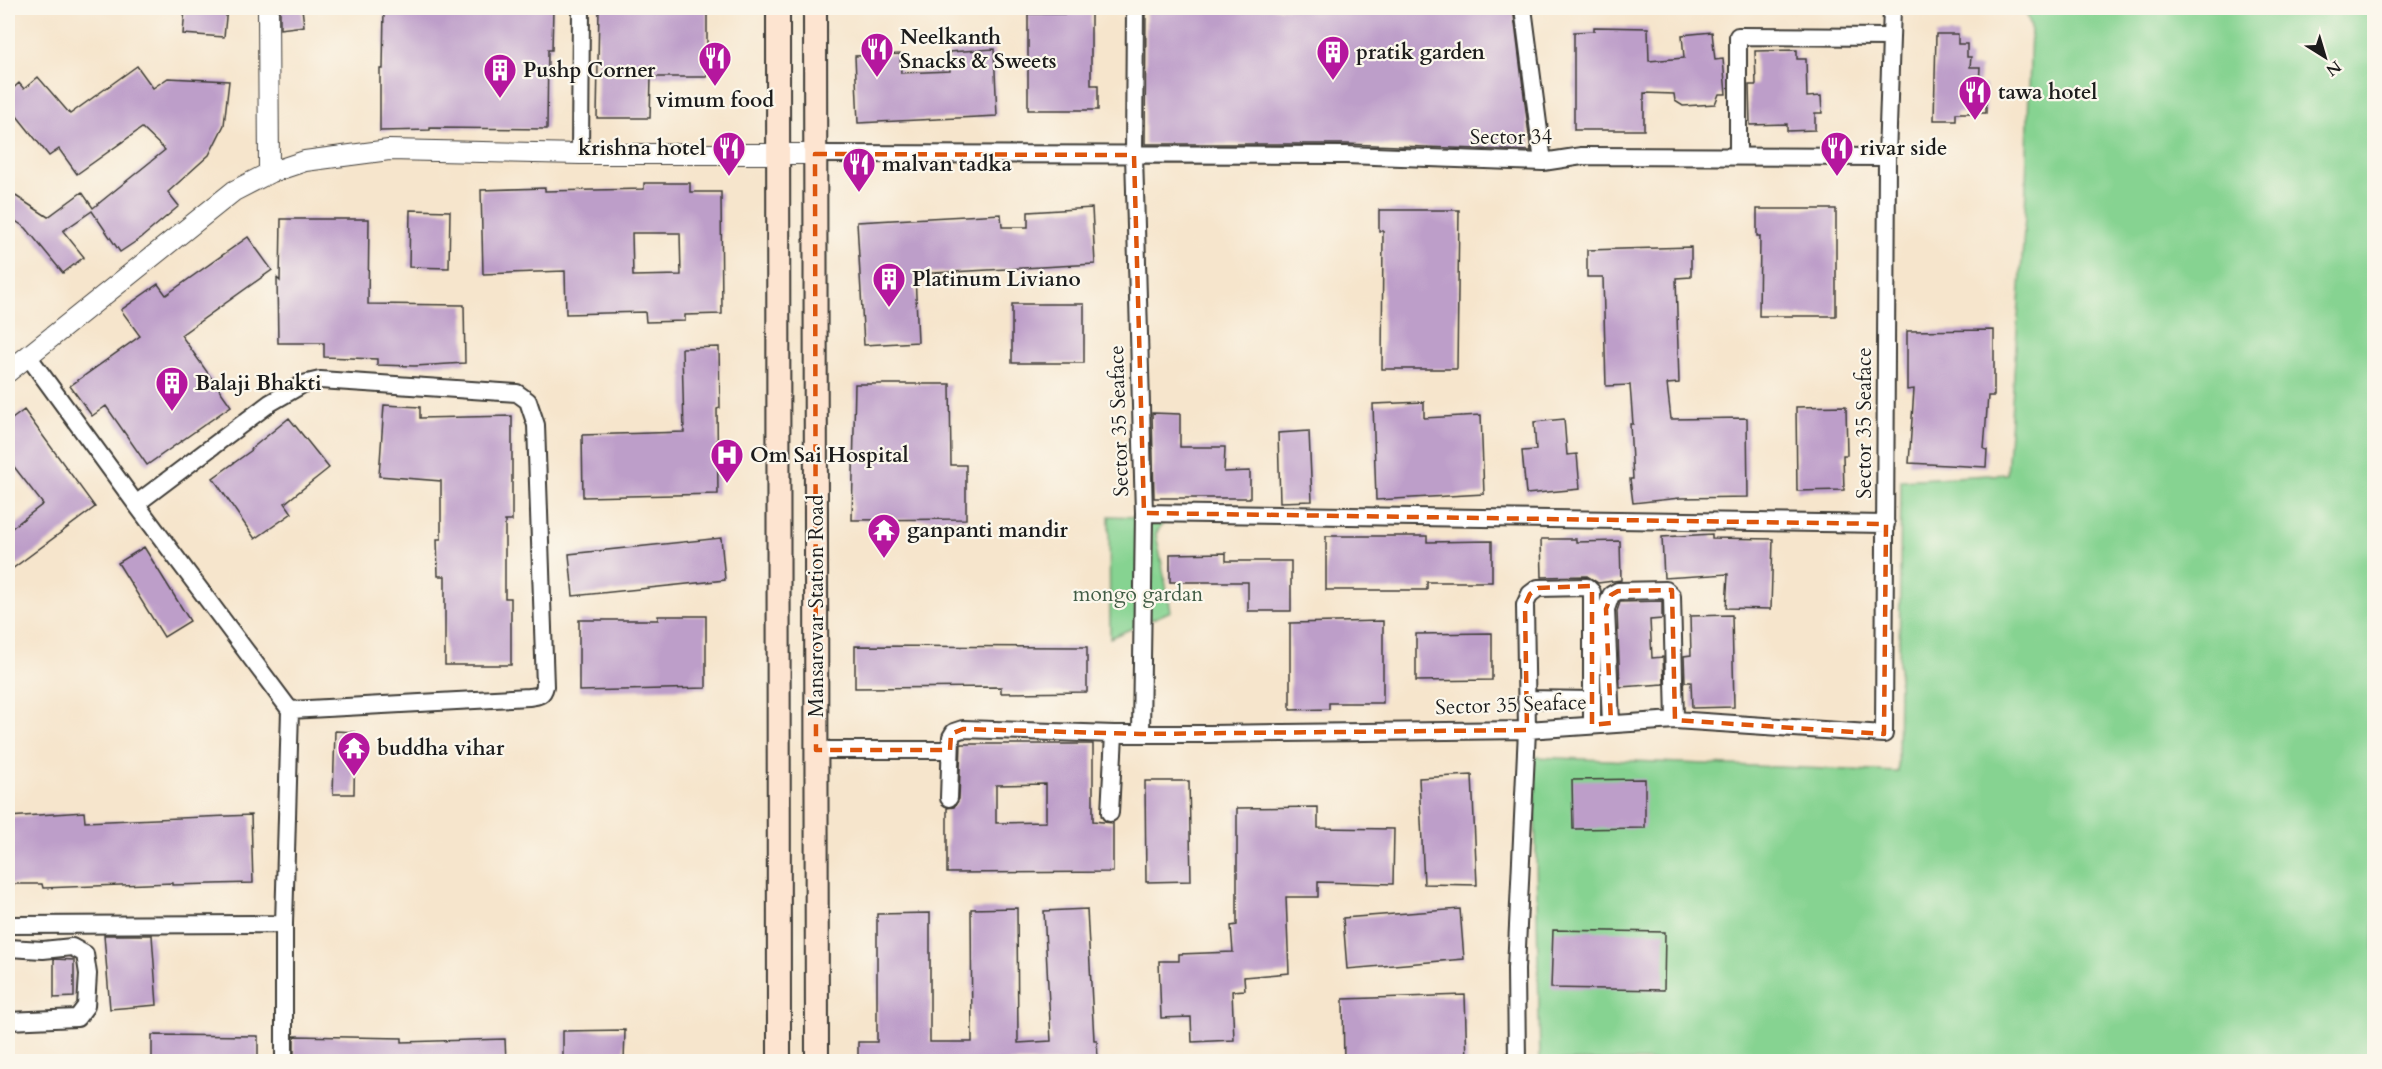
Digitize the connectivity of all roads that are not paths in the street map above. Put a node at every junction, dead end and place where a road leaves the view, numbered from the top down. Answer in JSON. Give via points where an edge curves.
{"nodes":[{"id":1,"x":268,"y":8,"type":"edge"},
{"id":2,"x":581,"y":8,"type":"edge"},
{"id":3,"x":778,"y":8,"type":"edge"},
{"id":4,"x":815,"y":8,"type":"edge"},
{"id":5,"x":1135,"y":8,"type":"edge"},
{"id":6,"x":1523,"y":8,"type":"edge"},
{"id":7,"x":1892,"y":8,"type":"edge"},
{"id":8,"x":1891,"y":37,"type":"junction"},
{"id":9,"x":580,"y":154,"type":"junction"},
{"id":10,"x":778,"y":154,"type":"junction"},
{"id":11,"x":815,"y":154,"type":"junction"},
{"id":12,"x":1134,"y":155,"type":"junction"},
{"id":13,"x":1738,"y":156,"type":"junction"},
{"id":14,"x":1887,"y":157,"type":"junction"},
{"id":15,"x":1543,"y":162,"type":"junction"},
{"id":16,"x":269,"y":173,"type":"junction"},
{"id":17,"x":28,"y":356,"type":"junction"},
{"id":18,"x":8,"y":372,"type":"edge"},
{"id":19,"x":136,"y":504,"type":"junction"},
{"id":20,"x":1144,"y":513,"type":"junction"},
{"id":21,"x":1886,"y":524,"type":"junction"},
{"id":22,"x":1526,"y":699,"type":"junction"},
{"id":23,"x":1592,"y":700,"type":"junction"},
{"id":24,"x":290,"y":710,"type":"junction"},
{"id":25,"x":779,"y":714,"type":"junction"},
{"id":26,"x":817,"y":714,"type":"junction"},
{"id":27,"x":1675,"y":720,"type":"junction"},
{"id":28,"x":1611,"y":723,"type":"junction"},
{"id":29,"x":1592,"y":725,"type":"junction"},
{"id":30,"x":1527,"y":730,"type":"junction"},
{"id":31,"x":1114,"y":734,"type":"junction"},
{"id":32,"x":1141,"y":734,"type":"junction"},
{"id":33,"x":816,"y":750,"type":"junction"},
{"id":34,"x":950,"y":750,"type":"junction"},
{"id":35,"x":949,"y":798,"type":"dead end"},
{"id":36,"x":1110,"y":813,"type":"dead end"},
{"id":37,"x":284,"y":924,"type":"junction"},
{"id":38,"x":8,"y":925,"type":"edge"},
{"id":39,"x":8,"y":948,"type":"edge"},
{"id":40,"x":8,"y":1021,"type":"edge"},
{"id":41,"x":284,"y":1062,"type":"edge"},
{"id":42,"x":779,"y":1062,"type":"edge"},
{"id":43,"x":817,"y":1062,"type":"edge"},
{"id":44,"x":1517,"y":1062,"type":"edge"}],
"edges":[{"from":1,"to":16,"type":"street"},
{"from":2,"to":9,"type":"street"},
{"from":3,"to":10,"type":"main road","name":"Mansarovar Station Road"},
{"from":4,"to":11,"type":"main road","name":"Mansarovar Station Road"},
{"from":5,"to":12,"type":"street","name":"Sector 35 Seaface"},
{"from":6,"to":15,"type":"street"},
{"from":7,"to":8,"type":"street","name":"Sector 35 Seaface"},
{"from":8,"to":13,"type":"street","via":[[1738,36]]},
{"from":8,"to":14,"type":"street","name":"Sector 35 Seaface"},
{"from":9,"to":10,"type":"street"},
{"from":9,"to":16,"type":"street","via":[[389,150],[305,161]]},
{"from":10,"to":11,"type":"street"},
{"from":10,"to":25,"type":"main road","name":"Mansarovar Station Road"},
{"from":11,"to":12,"type":"street","name":"Sector 34"},
{"from":11,"to":26,"type":"main road","name":"Mansarovar Station Road"},
{"from":12,"to":15,"type":"street","name":"Sector 34","via":[[1346,155]]},
{"from":12,"to":20,"type":"street","name":"Sector 35 Seaface"},
{"from":13,"to":14,"type":"street","name":"Sector 34"},
{"from":13,"to":15,"type":"street","name":"Sector 34","via":[[1582,156]]},
{"from":14,"to":21,"type":"street","name":"Sector 35 Seaface"},
{"from":16,"to":17,"type":"street","via":[[234,191]]},
{"from":17,"to":18,"type":"street"},
{"from":17,"to":19,"type":"street"},
{"from":19,"to":24,"type":"street"},
{"from":19,"to":24,"type":"street","via":[[270,403],[303,384],[320,380],[517,393],[528,401],[536,425],[544,692],[534,696]]},
{"from":20,"to":21,"type":"street"},
{"from":20,"to":32,"type":"street","name":"Sector 35 Seaface"},
{"from":21,"to":27,"type":"street","name":"Sector 35 Seaface","via":[[1884,734]]},
{"from":22,"to":23,"type":"street"},
{"from":22,"to":23,"type":"street","via":[[1525,605],[1530,594],[1538,588],[1587,587],[1592,592]]},
{"from":22,"to":30,"type":"street"},
{"from":23,"to":29,"type":"street"},
{"from":24,"to":37,"type":"street"},
{"from":25,"to":26,"type":"main road"},
{"from":25,"to":42,"type":"main road","name":"Mansarovar Station Road"},
{"from":26,"to":33,"type":"main road","name":"Mansarovar Station Road"},
{"from":27,"to":28,"type":"street","name":"Sector 35 Seaface"},
{"from":27,"to":28,"type":"street","via":[[1672,596],[1666,590],[1618,591],[1611,596],[1606,609]]},
{"from":28,"to":29,"type":"street","name":"Sector 35 Seaface"},
{"from":29,"to":30,"type":"street","name":"Sector 35 Seaface"},
{"from":30,"to":32,"type":"street","name":"Sector 35 Seaface"},
{"from":30,"to":44,"type":"street","via":[[1516,969]]},
{"from":31,"to":32,"type":"street"},
{"from":31,"to":34,"type":"street","via":[[963,729],[954,732]]},
{"from":31,"to":36,"type":"street"},
{"from":33,"to":34,"type":"street"},
{"from":33,"to":43,"type":"main road","name":"Mansarovar Station Road"},
{"from":34,"to":35,"type":"street"},
{"from":37,"to":38,"type":"street"},
{"from":37,"to":41,"type":"street"},
{"from":39,"to":40,"type":"street","via":[[72,947],[85,954],[88,974],[86,1006],[77,1018]]}]}
